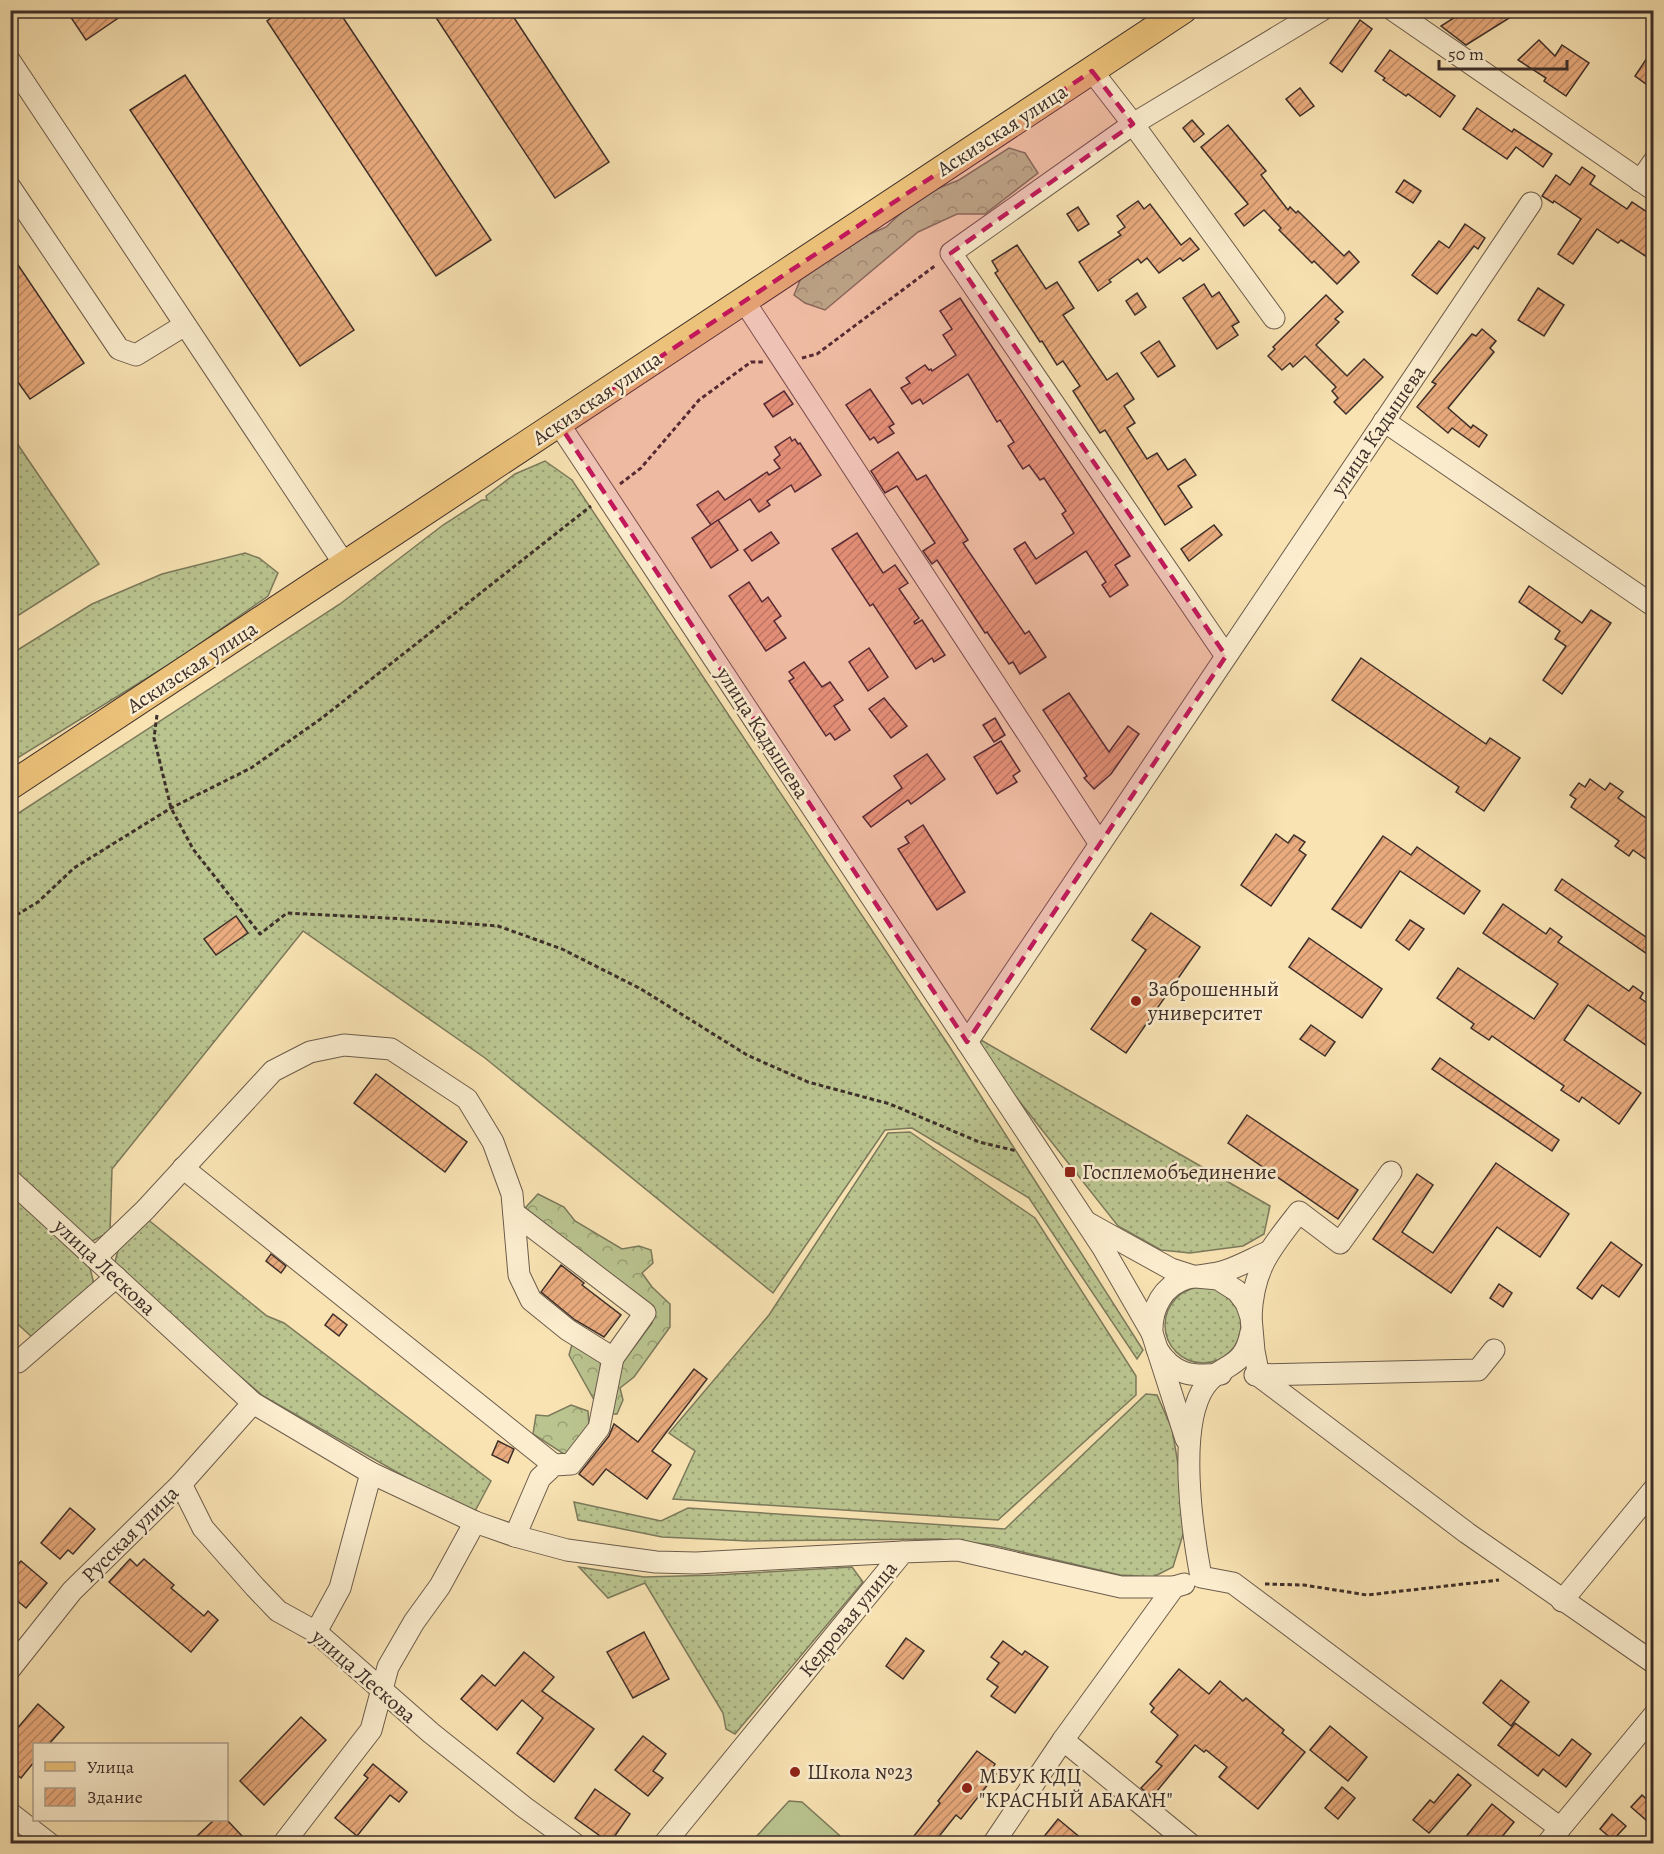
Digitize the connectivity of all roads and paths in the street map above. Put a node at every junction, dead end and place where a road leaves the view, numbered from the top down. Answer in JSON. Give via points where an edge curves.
{"nodes":[{"id":1,"x":1183,"y":10,"type":"edge"},
{"id":2,"x":1322,"y":10,"type":"edge"},
{"id":3,"x":1393,"y":10,"type":"edge"},
{"id":4,"x":10,"y":61,"type":"edge"},
{"id":5,"x":1092,"y":71,"type":"junction"},
{"id":6,"x":1133,"y":124,"type":"junction"},
{"id":7,"x":1653,"y":161,"type":"edge"},
{"id":8,"x":1647,"y":185,"type":"edge"},
{"id":9,"x":10,"y":187,"type":"edge"},
{"id":10,"x":1530,"y":203,"type":"dead end"},
{"id":11,"x":951,"y":253,"type":"junction"},
{"id":12,"x":744,"y":301,"type":"junction"},
{"id":13,"x":1274,"y":318,"type":"dead end"},
{"id":14,"x":185,"y":325,"type":"junction"},
{"id":15,"x":784,"y":363,"type":"junction"},
{"id":16,"x":1384,"y":422,"type":"junction"},
{"id":17,"x":559,"y":424,"type":"junction"},
{"id":18,"x":605,"y":494,"type":"junction"},
{"id":19,"x":345,"y":565,"type":"junction"},
{"id":20,"x":1653,"y":606,"type":"edge"},
{"id":21,"x":1226,"y":656,"type":"junction"},
{"id":22,"x":161,"y":687,"type":"junction"},
{"id":23,"x":10,"y":786,"type":"edge"},
{"id":24,"x":171,"y":808,"type":"junction"},
{"id":25,"x":1100,"y":844,"type":"junction"},
{"id":26,"x":10,"y":919,"type":"edge"},
{"id":27,"x":967,"y":1042,"type":"junction"},
{"id":28,"x":1042,"y":1156,"type":"junction"},
{"id":29,"x":183,"y":1168,"type":"junction"},
{"id":30,"x":1391,"y":1172,"type":"dead end"},
{"id":31,"x":10,"y":1180,"type":"edge"},
{"id":32,"x":514,"y":1213,"type":"junction"},
{"id":33,"x":1085,"y":1221,"type":"junction"},
{"id":34,"x":1268,"y":1252,"type":"junction"},
{"id":35,"x":96,"y":1258,"type":"junction"},
{"id":36,"x":1196,"y":1277,"type":"junction"},
{"id":37,"x":116,"y":1278,"type":"junction"},
{"id":38,"x":1251,"y":1324,"type":"junction"},
{"id":39,"x":1154,"y":1341,"type":"junction"},
{"id":40,"x":1494,"y":1350,"type":"dead end"},
{"id":41,"x":613,"y":1358,"type":"junction"},
{"id":42,"x":18,"y":1362,"type":"dead end"},
{"id":43,"x":1213,"y":1375,"type":"junction"},
{"id":44,"x":1259,"y":1376,"type":"junction"},
{"id":45,"x":253,"y":1403,"type":"junction"},
{"id":46,"x":1188,"y":1446,"type":"junction"},
{"id":47,"x":554,"y":1465,"type":"junction"},
{"id":48,"x":371,"y":1473,"type":"junction"},
{"id":49,"x":181,"y":1484,"type":"junction"},
{"id":50,"x":1653,"y":1489,"type":"edge"},
{"id":51,"x":476,"y":1522,"type":"junction"},
{"id":52,"x":516,"y":1536,"type":"junction"},
{"id":53,"x":903,"y":1551,"type":"junction"},
{"id":54,"x":1529,"y":1576,"type":"junction"},
{"id":55,"x":1201,"y":1577,"type":"junction"},
{"id":56,"x":1233,"y":1583,"type":"junction"},
{"id":57,"x":1174,"y":1587,"type":"junction"},
{"id":58,"x":1562,"y":1600,"type":"junction"},
{"id":59,"x":316,"y":1632,"type":"junction"},
{"id":60,"x":1653,"y":1663,"type":"edge"},
{"id":61,"x":10,"y":1669,"type":"edge"},
{"id":62,"x":383,"y":1690,"type":"junction"},
{"id":63,"x":1653,"y":1715,"type":"edge"},
{"id":64,"x":1063,"y":1740,"type":"junction"},
{"id":65,"x":10,"y":1813,"type":"edge"},
{"id":66,"x":1554,"y":1836,"type":"edge"},
{"id":67,"x":50,"y":1844,"type":"edge"},
{"id":68,"x":283,"y":1844,"type":"edge"},
{"id":69,"x":575,"y":1844,"type":"edge"},
{"id":70,"x":664,"y":1844,"type":"edge"},
{"id":71,"x":993,"y":1844,"type":"edge"},
{"id":72,"x":1190,"y":1844,"type":"edge"}],
"edges":[{"from":1,"to":5,"type":"main road","name":"Аскизская улица"},
{"from":2,"to":6,"type":"street"},
{"from":3,"to":8,"type":"street"},
{"from":4,"to":14,"type":"street"},
{"from":5,"to":6,"type":"street"},
{"from":5,"to":12,"type":"main road","name":"Аскизская улица"},
{"from":6,"to":11,"type":"street"},
{"from":6,"to":13,"type":"street"},
{"from":7,"to":8,"type":"street"},
{"from":9,"to":14,"type":"street","via":[[119,349],[136,355]]},
{"from":10,"to":16,"type":"street","name":"улица Кадышева"},
{"from":11,"to":15,"type":"path","via":[[817,354]]},
{"from":11,"to":21,"type":"street"},
{"from":12,"to":15,"type":"street"},
{"from":12,"to":17,"type":"main road","name":"Аскизская улица"},
{"from":14,"to":19,"type":"street"},
{"from":15,"to":18,"type":"path","via":[[751,362],[699,400],[641,468]]},
{"from":15,"to":25,"type":"street"},
{"from":16,"to":20,"type":"street"},
{"from":16,"to":21,"type":"street","name":"улица Кадышева"},
{"from":17,"to":18,"type":"street","name":"улица Кадышева"},
{"from":17,"to":19,"type":"main road","name":"Аскизская улица"},
{"from":18,"to":24,"type":"path","via":[[322,718],[251,768]]},
{"from":18,"to":27,"type":"street","name":"улица Кадышева"},
{"from":19,"to":22,"type":"main road","name":"Аскизская улица"},
{"from":21,"to":25,"type":"street","name":"улица Кадышева"},
{"from":22,"to":23,"type":"main road","name":"Аскизская улица"},
{"from":22,"to":24,"type":"path","via":[[154,738]]},
{"from":24,"to":26,"type":"path","via":[[74,868],[38,902]]},
{"from":24,"to":28,"type":"path","via":[[193,849],[260,934],[287,914],[498,926],[562,949],[641,990],[747,1055],[808,1082],[890,1104],[979,1142]]},
{"from":25,"to":27,"type":"street","name":"улица Кадышева"},
{"from":27,"to":28,"type":"street","name":"улица Кадышева"},
{"from":28,"to":33,"type":"street","name":"улица Кадышева"},
{"from":29,"to":32,"type":"street","via":[[273,1071],[310,1052],[344,1045],[391,1049],[467,1099],[493,1142],[512,1194]]},
{"from":29,"to":35,"type":"street"},
{"from":29,"to":47,"type":"street"},
{"from":30,"to":34,"type":"street","via":[[1340,1243],[1299,1212]]},
{"from":31,"to":35,"type":"street","name":"улица Лескова"},
{"from":32,"to":41,"type":"street","via":[[519,1275],[531,1300],[568,1330]]},
{"from":32,"to":41,"type":"street","via":[[645,1312]]},
{"from":33,"to":36,"type":"street","via":[[1171,1269]]},
{"from":33,"to":39,"type":"street","name":"улица Кадышева"},
{"from":34,"to":36,"type":"street","via":[[1223,1272]]},
{"from":34,"to":38,"type":"street","via":[[1252,1294]]},
{"from":35,"to":37,"type":"street","name":"улица Лескова"},
{"from":36,"to":38,"type":"street","via":[[1211,1277],[1231,1286],[1242,1296]]},
{"from":36,"to":39,"type":"street","via":[[1174,1285],[1162,1295],[1154,1309]]},
{"from":37,"to":42,"type":"street"},
{"from":37,"to":45,"type":"street","name":"улица Лескова"},
{"from":38,"to":43,"type":"street","via":[[1247,1346],[1239,1359]]},
{"from":38,"to":44,"type":"street"},
{"from":39,"to":43,"type":"street","via":[[1167,1362],[1181,1371]]},
{"from":39,"to":46,"type":"street"},
{"from":40,"to":44,"type":"street","via":[[1478,1370]]},
{"from":41,"to":47,"type":"street","via":[[598,1428],[571,1464]]},
{"from":43,"to":44,"type":"street","via":[[1233,1372]]},
{"from":43,"to":46,"type":"street","via":[[1192,1414]]},
{"from":44,"to":54,"type":"street"},
{"from":45,"to":48,"type":"street","name":"улица Лескова"},
{"from":45,"to":49,"type":"street","name":"Русская улица"},
{"from":46,"to":55,"type":"street"},
{"from":47,"to":52,"type":"street","via":[[540,1478]]},
{"from":48,"to":51,"type":"street","name":"улица Лескова"},
{"from":48,"to":59,"type":"street","via":[[340,1588]]},
{"from":49,"to":59,"type":"street","name":"улица Лескова","via":[[203,1528],[255,1587],[278,1611]]},
{"from":49,"to":61,"type":"street","name":"Русская улица","via":[[72,1591]]},
{"from":50,"to":58,"type":"street"},
{"from":51,"to":52,"type":"street","name":"улица Лескова"},
{"from":51,"to":62,"type":"street","via":[[388,1667]]},
{"from":52,"to":53,"type":"street","name":"улица Лескова","via":[[567,1550],[656,1562]]},
{"from":53,"to":57,"type":"street","name":"Кедровая улица","via":[[958,1550],[1121,1587]]},
{"from":53,"to":70,"type":"street","name":"Кедровая улица"},
{"from":54,"to":56,"type":"path","via":[[1367,1595],[1304,1585]]},
{"from":54,"to":58,"type":"street"},
{"from":55,"to":56,"type":"street"},
{"from":55,"to":57,"type":"street"},
{"from":56,"to":66,"type":"street"},
{"from":57,"to":64,"type":"street"},
{"from":58,"to":60,"type":"street"},
{"from":59,"to":62,"type":"street","name":"улица Лескова"},
{"from":62,"to":68,"type":"street","via":[[371,1730]]},
{"from":62,"to":69,"type":"street","name":"улица Лескова","via":[[431,1733]]},
{"from":63,"to":66,"type":"street"},
{"from":64,"to":71,"type":"street"},
{"from":64,"to":72,"type":"street"},
{"from":65,"to":67,"type":"street"}]}
